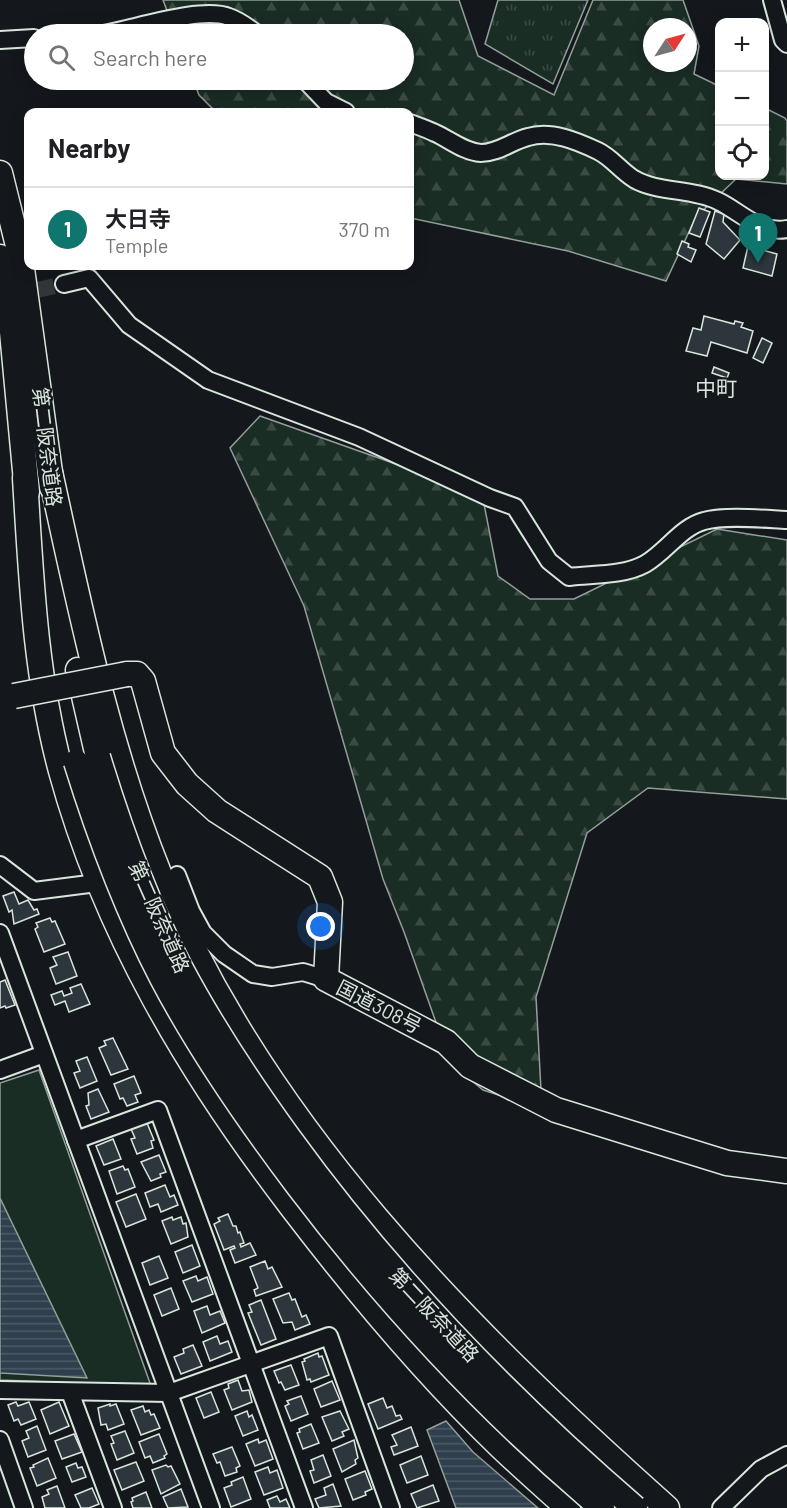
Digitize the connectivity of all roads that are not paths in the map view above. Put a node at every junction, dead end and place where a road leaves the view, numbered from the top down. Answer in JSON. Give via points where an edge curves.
{"nodes":[{"id":1,"x":772,"y":0,"type":"edge"},
{"id":2,"x":150,"y":24,"type":"edge"},
{"id":3,"x":241,"y":24,"type":"edge"},
{"id":4,"x":24,"y":39,"type":"edge"},
{"id":5,"x":0,"y":40,"type":"edge"},
{"id":6,"x":787,"y":44,"type":"edge"},
{"id":7,"x":314,"y":90,"type":"edge"},
{"id":8,"x":338,"y":108,"type":"edge"},
{"id":9,"x":414,"y":125,"type":"edge"},
{"id":10,"x":0,"y":173,"type":"edge"},
{"id":11,"x":787,"y":229,"type":"edge"},
{"id":12,"x":0,"y":257,"type":"edge"},
{"id":13,"x":64,"y":284,"type":"tunnel mouth"},
{"id":14,"x":50,"y":472,"type":"junction"},
{"id":15,"x":25,"y":478,"type":"junction"},
{"id":16,"x":787,"y":520,"type":"edge"},
{"id":17,"x":7,"y":697,"type":"edge"},
{"id":18,"x":87,"y":760,"type":"junction"},
{"id":19,"x":0,"y":865,"type":"edge"},
{"id":20,"x":177,"y":875,"type":"dead end"},
{"id":21,"x":89,"y":884,"type":"dead end"},
{"id":22,"x":0,"y":933,"type":"edge"},
{"id":23,"x":326,"y":980,"type":"junction"},
{"id":24,"x":44,"y":1054,"type":"junction"},
{"id":25,"x":0,"y":1070,"type":"edge"},
{"id":26,"x":76,"y":1140,"type":"junction"},
{"id":27,"x":787,"y":1171,"type":"edge"},
{"id":28,"x":252,"y":1364,"type":"junction"},
{"id":29,"x":0,"y":1390,"type":"edge"},
{"id":30,"x":70,"y":1392,"type":"junction"},
{"id":31,"x":169,"y":1393,"type":"junction"},
{"id":32,"x":0,"y":1440,"type":"edge"},
{"id":33,"x":787,"y":1455,"type":"edge"},
{"id":34,"x":24,"y":1508,"type":"edge"},
{"id":35,"x":113,"y":1508,"type":"edge"},
{"id":36,"x":211,"y":1508,"type":"edge"},
{"id":37,"x":304,"y":1508,"type":"edge"},
{"id":38,"x":391,"y":1508,"type":"edge"},
{"id":39,"x":568,"y":1508,"type":"edge"},
{"id":40,"x":602,"y":1508,"type":"edge"},
{"id":41,"x":635,"y":1508,"type":"edge"},
{"id":42,"x":667,"y":1508,"type":"edge"},
{"id":43,"x":721,"y":1508,"type":"edge"}],
"edges":[{"from":1,"to":6,"type":"street"},
{"from":2,"to":3,"type":"street","via":[[213,14]]},
{"from":4,"to":5,"type":"street"},
{"from":7,"to":8,"type":"street"},
{"from":9,"to":11,"type":"street","via":[[480,153],[498,150],[528,136],[566,138],[600,152],[635,180],[691,192],[718,201],[757,225],[776,231]]},
{"from":10,"to":14,"type":"highway","name":"第二阪奈道路","via":[[20,254]]},
{"from":12,"to":15,"type":"highway","name":"第二阪奈道路"},
{"from":13,"to":16,"type":"street","via":[[89,278],[129,325],[208,380],[359,437],[515,507],[549,561],[569,577],[628,571],[646,563],[704,521]]},
{"from":14,"to":18,"type":"highway","name":"第二阪奈道路"},
{"from":14,"to":42,"type":"highway","via":[[90,657],[131,796],[161,877],[219,995],[315,1140],[424,1273],[548,1400]]},
{"from":15,"to":18,"type":"highway","name":"第二阪奈道路","via":[[55,675]]},
{"from":15,"to":39,"type":"highway","via":[[41,678],[60,769],[89,858],[146,985],[217,1104],[320,1245],[436,1379]]},
{"from":17,"to":23,"type":"highway","name":"国道308号","bridge":true,"via":[[137,674],[143,681],[163,753],[187,784],[218,811],[320,877],[330,902]]},
{"from":18,"to":40,"type":"highway","name":"第二阪奈道路","bridge":true,"via":[[105,850],[140,934],[183,1017],[257,1130],[335,1234],[428,1340],[515,1429]]},
{"from":18,"to":41,"type":"highway","name":"第二阪奈道路","bridge":true,"via":[[170,945],[218,1034],[273,1116],[378,1253],[451,1334],[530,1414]]},
{"from":19,"to":21,"type":"street","via":[[34,891]]},
{"from":20,"to":23,"type":"street","via":[[203,933],[224,954],[253,974],[272,977],[303,972]]},
{"from":22,"to":24,"type":"street"},
{"from":23,"to":27,"type":"highway","name":"国道308号","via":[[446,1042],[470,1066],[556,1110],[727,1163]]},
{"from":24,"to":25,"type":"street"},
{"from":24,"to":26,"type":"street"},
{"from":26,"to":28,"type":"street","via":[[158,1110]]},
{"from":26,"to":31,"type":"street"},
{"from":28,"to":31,"type":"street"},
{"from":28,"to":37,"type":"street"},
{"from":28,"to":38,"type":"street","via":[[329,1336]]},
{"from":29,"to":30,"type":"street"},
{"from":30,"to":31,"type":"street"},
{"from":30,"to":35,"type":"street"},
{"from":31,"to":36,"type":"street"},
{"from":32,"to":34,"type":"street"},
{"from":33,"to":43,"type":"street","via":[[761,1469]]}]}
